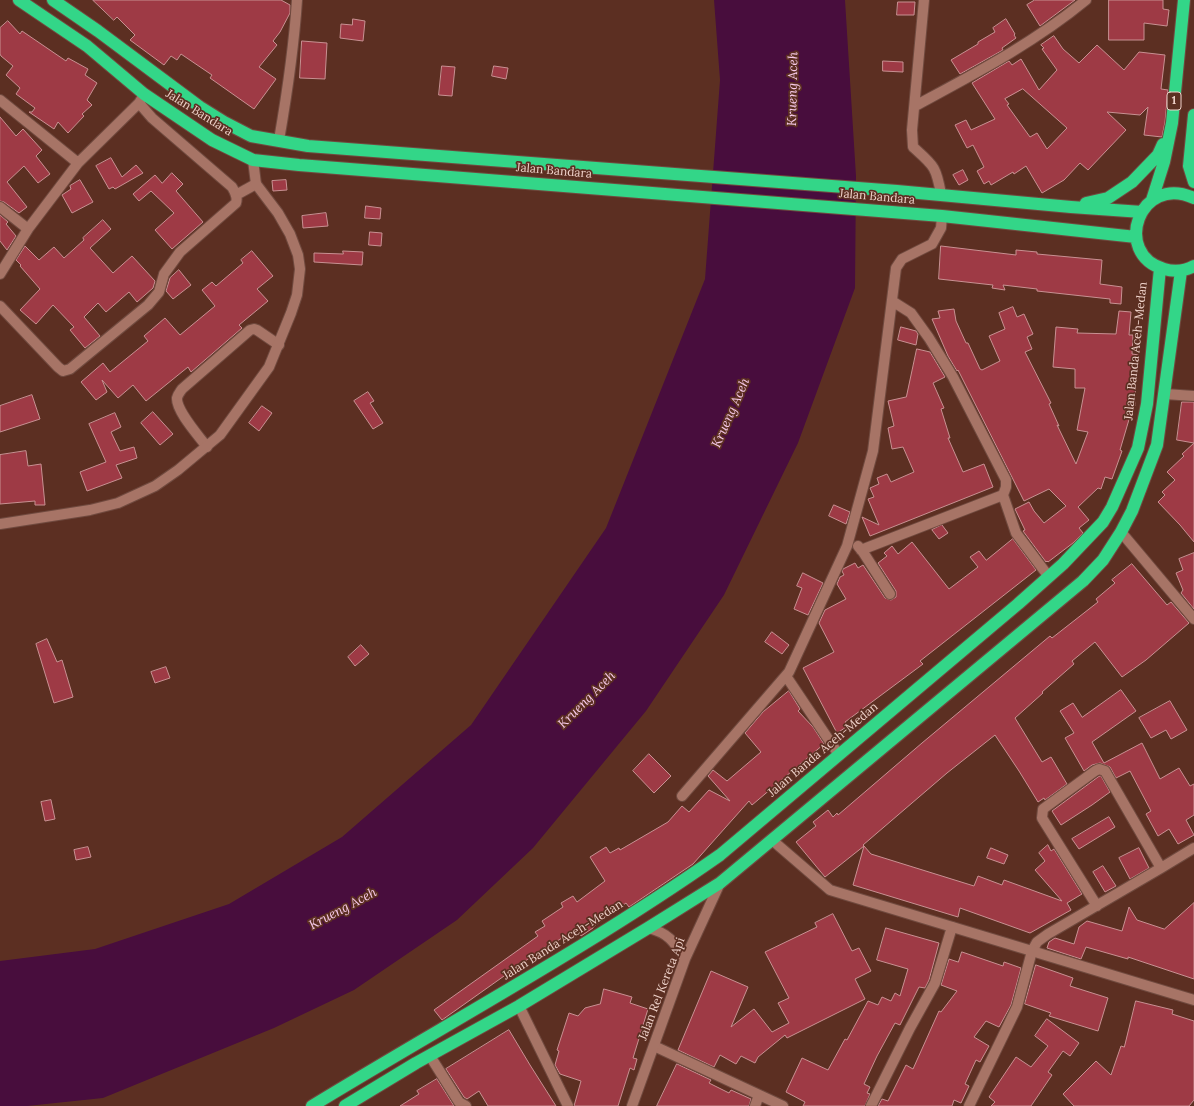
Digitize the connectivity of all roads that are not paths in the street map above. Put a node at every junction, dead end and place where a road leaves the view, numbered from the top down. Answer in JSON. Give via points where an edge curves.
{"nodes":[{"id":1,"x":19,"y":0,"type":"edge"},
{"id":2,"x":53,"y":0,"type":"edge"},
{"id":3,"x":297,"y":0,"type":"edge"},
{"id":4,"x":924,"y":0,"type":"edge"},
{"id":5,"x":1086,"y":0,"type":"edge"},
{"id":6,"x":1184,"y":0,"type":"edge"},
{"id":7,"x":98,"y":31,"type":"junction"},
{"id":8,"x":87,"y":46,"type":"junction"},
{"id":9,"x":141,"y":99,"type":"junction"},
{"id":10,"x":0,"y":100,"type":"edge"},
{"id":11,"x":915,"y":106,"type":"junction"},
{"id":12,"x":1194,"y":115,"type":"edge"},
{"id":13,"x":1172,"y":123,"type":"junction"},
{"id":14,"x":279,"y":140,"type":"junction"},
{"id":15,"x":253,"y":160,"type":"junction"},
{"id":16,"x":78,"y":163,"type":"junction"},
{"id":17,"x":1194,"y":182,"type":"edge"},
{"id":18,"x":256,"y":184,"type":"junction"},
{"id":19,"x":941,"y":194,"type":"junction"},
{"id":20,"x":236,"y":195,"type":"junction"},
{"id":21,"x":1194,"y":198,"type":"edge"},
{"id":22,"x":1152,"y":200,"type":"junction"},
{"id":23,"x":0,"y":207,"type":"edge"},
{"id":24,"x":1071,"y":207,"type":"junction"},
{"id":25,"x":1142,"y":212,"type":"junction"},
{"id":26,"x":942,"y":216,"type":"junction"},
{"id":27,"x":28,"y":229,"type":"junction"},
{"id":28,"x":1136,"y":237,"type":"junction"},
{"id":29,"x":1194,"y":266,"type":"edge"},
{"id":30,"x":1160,"y":268,"type":"junction"},
{"id":31,"x":1181,"y":271,"type":"junction"},
{"id":32,"x":0,"y":274,"type":"edge"},
{"id":33,"x":892,"y":301,"type":"junction"},
{"id":34,"x":0,"y":306,"type":"edge"},
{"id":35,"x":279,"y":345,"type":"junction"},
{"id":36,"x":1165,"y":394,"type":"junction"},
{"id":37,"x":1194,"y":396,"type":"edge"},
{"id":38,"x":207,"y":447,"type":"junction"},
{"id":39,"x":1003,"y":495,"type":"junction"},
{"id":40,"x":0,"y":524,"type":"edge"},
{"id":41,"x":1121,"y":532,"type":"junction"},
{"id":42,"x":847,"y":546,"type":"junction"},
{"id":43,"x":861,"y":550,"type":"junction"},
{"id":44,"x":1049,"y":577,"type":"junction"},
{"id":45,"x":890,"y":594,"type":"dead end"},
{"id":46,"x":1194,"y":619,"type":"edge"},
{"id":47,"x":786,"y":676,"type":"junction"},
{"id":48,"x":839,"y":755,"type":"junction"},
{"id":49,"x":682,"y":796,"type":"dead end"},
{"id":50,"x":772,"y":840,"type":"junction"},
{"id":51,"x":1194,"y":848,"type":"edge"},
{"id":52,"x":1161,"y":868,"type":"junction"},
{"id":53,"x":720,"y":883,"type":"junction"},
{"id":54,"x":1096,"y":906,"type":"junction"},
{"id":55,"x":952,"y":927,"type":"junction"},
{"id":56,"x":648,"y":928,"type":"junction"},
{"id":57,"x":1032,"y":951,"type":"junction"},
{"id":58,"x":685,"y":959,"type":"junction"},
{"id":59,"x":1194,"y":1000,"type":"edge"},
{"id":60,"x":519,"y":1006,"type":"junction"},
{"id":61,"x":654,"y":1046,"type":"junction"},
{"id":62,"x":407,"y":1048,"type":"junction"},
{"id":63,"x":430,"y":1056,"type":"junction"},
{"id":64,"x":416,"y":1063,"type":"junction"},
{"id":65,"x":759,"y":1096,"type":"junction"},
{"id":66,"x":312,"y":1106,"type":"edge"},
{"id":67,"x":345,"y":1106,"type":"edge"},
{"id":68,"x":466,"y":1106,"type":"edge"},
{"id":69,"x":568,"y":1106,"type":"edge"},
{"id":70,"x":632,"y":1106,"type":"edge"},
{"id":71,"x":755,"y":1106,"type":"edge"},
{"id":72,"x":783,"y":1106,"type":"edge"},
{"id":73,"x":871,"y":1106,"type":"edge"},
{"id":74,"x":970,"y":1106,"type":"edge"}],
"edges":[{"from":1,"to":8,"type":"highway","name":"Jalan Bandara"},
{"from":2,"to":7,"type":"highway","name":"Jalan Bandara"},
{"from":3,"to":14,"type":"street"},
{"from":4,"to":11,"type":"street"},
{"from":5,"to":11,"type":"street","via":[[1015,50]]},
{"from":6,"to":13,"type":"highway","number":"1"},
{"from":7,"to":8,"type":"highway"},
{"from":7,"to":14,"type":"highway","name":"Jalan Bandara","via":[[224,122],[251,136]]},
{"from":8,"to":9,"type":"highway","name":"Jalan Bandara"},
{"from":9,"to":15,"type":"highway","name":"Jalan Bandara","via":[[212,140]]},
{"from":9,"to":16,"type":"street"},
{"from":9,"to":20,"type":"street","via":[[152,118],[232,187]]},
{"from":10,"to":16,"type":"street"},
{"from":11,"to":19,"type":"street","via":[[913,147],[932,164],[938,174]]},
{"from":12,"to":17,"type":"highway","number":"1","via":[[1189,166]]},
{"from":13,"to":22,"type":"highway","number":"1","via":[[1164,162]]},
{"from":13,"to":24,"type":"highway","via":[[1158,155],[1132,182],[1108,198]]},
{"from":14,"to":19,"type":"highway","name":"Jalan Bandara","via":[[308,146]]},
{"from":15,"to":18,"type":"street"},
{"from":15,"to":26,"type":"highway","name":"Jalan Bandara"},
{"from":16,"to":27,"type":"street"},
{"from":18,"to":20,"type":"street"},
{"from":18,"to":35,"type":"street","via":[[290,234],[300,269],[296,295]]},
{"from":19,"to":24,"type":"highway","name":"Jalan Bandara"},
{"from":20,"to":34,"type":"street","via":[[234,205],[180,252],[164,274],[159,292],[148,305],[70,369],[63,371],[58,368]]},
{"from":21,"to":22,"type":"highway","via":[[1177,193]]},
{"from":22,"to":25,"type":"highway","number":"1"},
{"from":23,"to":27,"type":"street"},
{"from":24,"to":25,"type":"highway","name":"Jalan Bandara"},
{"from":25,"to":28,"type":"highway","number":"1","via":[[1136,228]]},
{"from":26,"to":28,"type":"highway","name":"Jalan Bandara"},
{"from":26,"to":33,"type":"street","via":[[942,228],[932,244],[902,259],[896,268]]},
{"from":27,"to":32,"type":"street"},
{"from":28,"to":30,"type":"highway","via":[[1147,259]]},
{"from":29,"to":31,"type":"highway"},
{"from":30,"to":31,"type":"highway"},
{"from":30,"to":44,"type":"highway","name":"Jalan Banda Aceh-Medan","via":[[1147,404],[1138,448],[1112,508],[1103,522]]},
{"from":31,"to":36,"type":"highway"},
{"from":33,"to":39,"type":"street","via":[[911,312],[953,377],[1006,480]]},
{"from":33,"to":42,"type":"street","via":[[873,451]]},
{"from":35,"to":38,"type":"street","via":[[269,367],[220,435]]},
{"from":35,"to":38,"type":"street","via":[[256,330],[250,330],[178,394],[182,412]]},
{"from":36,"to":37,"type":"street"},
{"from":36,"to":41,"type":"highway","via":[[1157,445],[1132,511]]},
{"from":38,"to":40,"type":"street","via":[[155,486],[118,503],[71,514]]},
{"from":39,"to":43,"type":"street"},
{"from":39,"to":44,"type":"street","via":[[1016,533]]},
{"from":41,"to":46,"type":"street"},
{"from":41,"to":50,"type":"highway","via":[[1103,560],[1083,581]]},
{"from":42,"to":43,"type":"street","via":[[851,544]]},
{"from":42,"to":47,"type":"street"},
{"from":43,"to":45,"type":"street"},
{"from":44,"to":48,"type":"highway","name":"Jalan Banda Aceh-Medan"},
{"from":47,"to":48,"type":"street"},
{"from":47,"to":49,"type":"street"},
{"from":48,"to":62,"type":"highway","name":"Jalan Banda Aceh-Medan","via":[[720,855],[670,890],[540,972]]},
{"from":50,"to":53,"type":"highway"},
{"from":50,"to":55,"type":"street","via":[[830,890]]},
{"from":51,"to":52,"type":"street"},
{"from":52,"to":54,"type":"street"},
{"from":52,"to":54,"type":"street","via":[[1105,771],[1099,769],[1043,809],[1042,813],[1042,818]]},
{"from":53,"to":56,"type":"highway"},
{"from":53,"to":58,"type":"street","name":"Jalan Rel Kereta Api"},
{"from":54,"to":57,"type":"street","via":[[1048,934],[1037,942]]},
{"from":55,"to":57,"type":"street"},
{"from":55,"to":73,"type":"street","via":[[935,983]]},
{"from":56,"to":58,"type":"street","via":[[667,935]]},
{"from":56,"to":60,"type":"highway"},
{"from":57,"to":59,"type":"street"},
{"from":57,"to":74,"type":"street","via":[[1017,1007]]},
{"from":58,"to":61,"type":"street","name":"Jalan Rel Kereta Api"},
{"from":60,"to":63,"type":"highway"},
{"from":60,"to":69,"type":"street"},
{"from":61,"to":65,"type":"street"},
{"from":61,"to":70,"type":"street","name":"Jalan Rel Kereta Api"},
{"from":62,"to":64,"type":"highway"},
{"from":62,"to":66,"type":"highway","name":"Jalan Banda Aceh-Medan"},
{"from":63,"to":64,"type":"highway"},
{"from":63,"to":68,"type":"street","via":[[459,1102]]},
{"from":64,"to":67,"type":"highway"},
{"from":65,"to":71,"type":"street"},
{"from":65,"to":72,"type":"street"}]}
